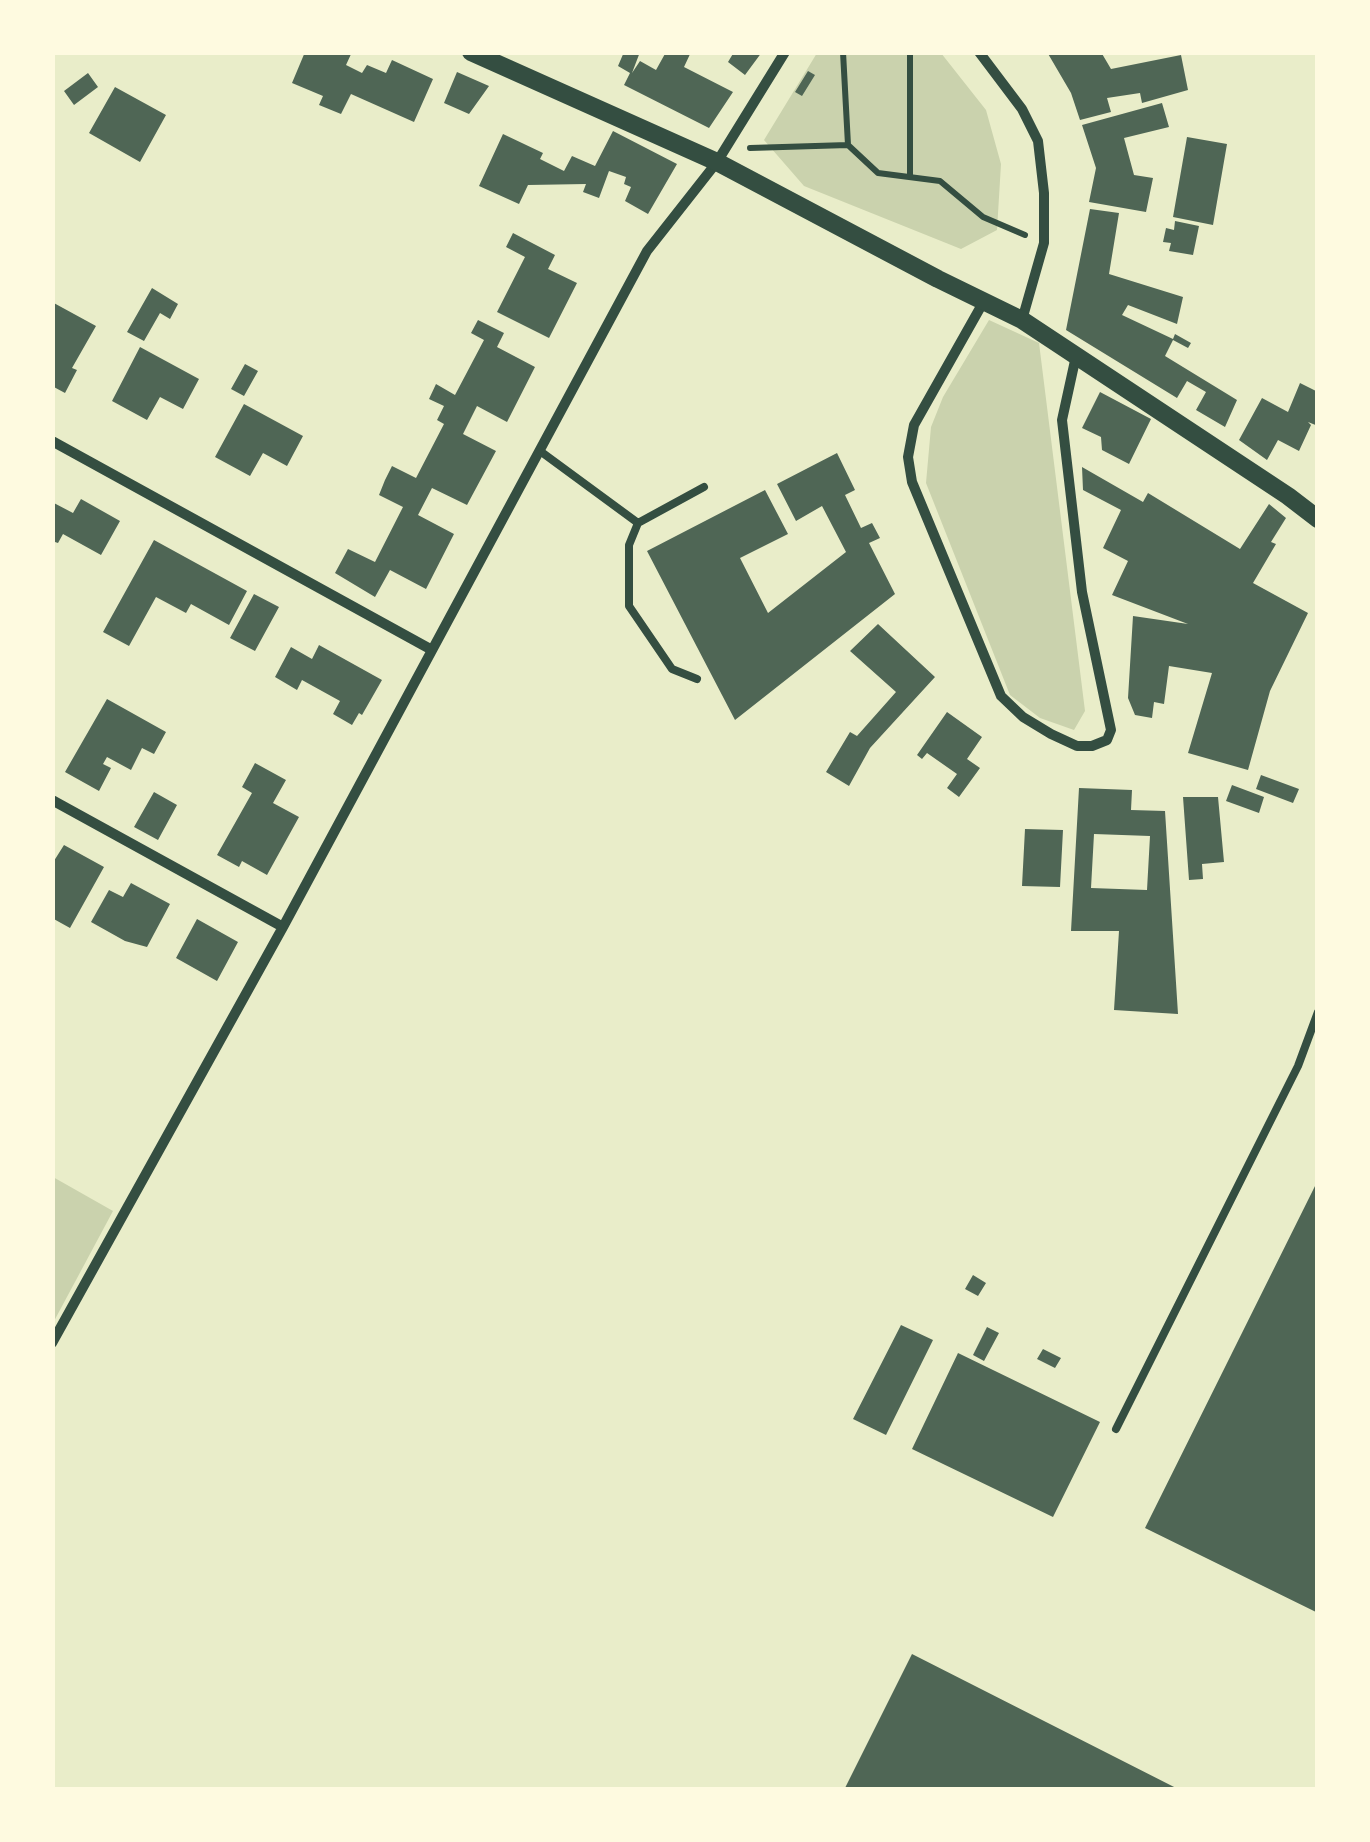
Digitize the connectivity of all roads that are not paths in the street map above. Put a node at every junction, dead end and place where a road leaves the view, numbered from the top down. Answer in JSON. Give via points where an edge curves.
{"nodes":[{"id":1,"x":471,"y":52,"type":"edge"},
{"id":2,"x":785,"y":52,"type":"edge"},
{"id":3,"x":980,"y":52,"type":"edge"},
{"id":4,"x":717,"y":162,"type":"junction"},
{"id":5,"x":984,"y":300,"type":"junction"},
{"id":6,"x":1022,"y":320,"type":"junction"},
{"id":7,"x":1076,"y":356,"type":"junction"},
{"id":8,"x":52,"y":440,"type":"edge"},
{"id":9,"x":540,"y":451,"type":"junction"},
{"id":10,"x":704,"y":486,"type":"dead end"},
{"id":11,"x":1318,"y":519,"type":"edge"},
{"id":12,"x":638,"y":523,"type":"junction"},
{"id":13,"x":432,"y":650,"type":"junction"},
{"id":14,"x":697,"y":679,"type":"dead end"},
{"id":15,"x":52,"y":800,"type":"edge"},
{"id":16,"x":283,"y":928,"type":"junction"},
{"id":17,"x":1318,"y":1012,"type":"edge"},
{"id":18,"x":52,"y":1343,"type":"edge"},
{"id":19,"x":1116,"y":1428,"type":"dead end"}],
"edges":[{"from":1,"to":4,"type":"street"},
{"from":2,"to":4,"type":"street"},
{"from":3,"to":6,"type":"street","via":[[1038,142],[1044,243]]},
{"from":4,"to":5,"type":"street"},
{"from":4,"to":9,"type":"street","via":[[648,251]]},
{"from":5,"to":6,"type":"street"},
{"from":5,"to":7,"type":"street","via":[[914,426],[912,482],[1000,696],[1050,734],[1092,746],[1107,740],[1111,730],[1082,592],[1062,420]]},
{"from":6,"to":7,"type":"street"},
{"from":7,"to":11,"type":"street"},
{"from":8,"to":13,"type":"street"},
{"from":9,"to":12,"type":"lane"},
{"from":9,"to":13,"type":"street"},
{"from":10,"to":12,"type":"lane"},
{"from":12,"to":14,"type":"lane","via":[[629,545],[629,606],[672,669]]},
{"from":13,"to":16,"type":"street"},
{"from":15,"to":16,"type":"street"},
{"from":16,"to":18,"type":"street"},
{"from":17,"to":19,"type":"lane","via":[[1298,1066]]}]}
